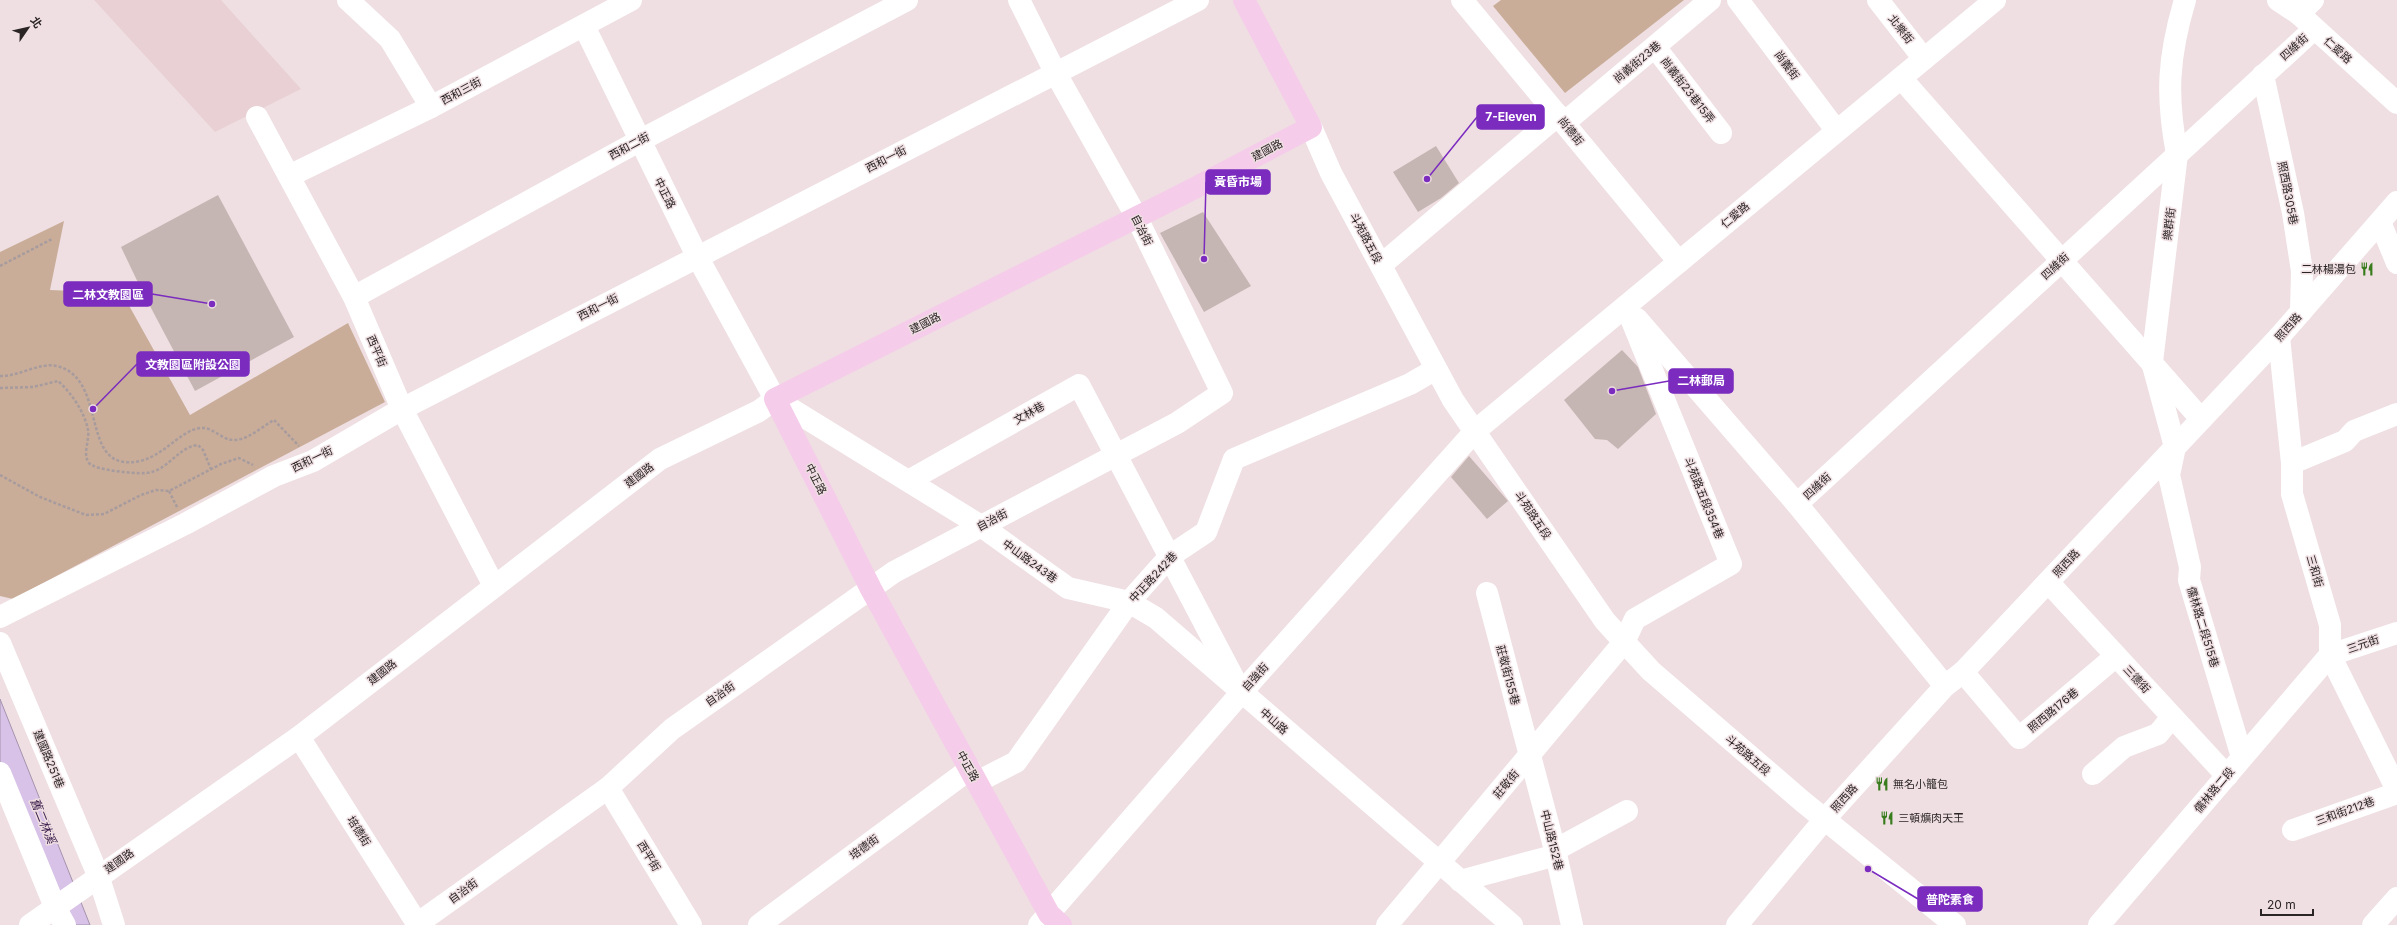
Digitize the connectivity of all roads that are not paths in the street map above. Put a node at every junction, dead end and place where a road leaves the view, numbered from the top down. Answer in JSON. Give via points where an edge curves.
{"nodes":[{"id":1,"x":348,"y":0,"type":"edge"},
{"id":2,"x":631,"y":0,"type":"edge"},
{"id":3,"x":907,"y":0,"type":"edge"},
{"id":4,"x":1019,"y":0,"type":"edge"},
{"id":5,"x":1198,"y":0,"type":"edge"},
{"id":6,"x":1244,"y":0,"type":"edge"},
{"id":7,"x":1710,"y":0,"type":"edge"},
{"id":8,"x":1738,"y":0,"type":"edge"},
{"id":9,"x":1878,"y":0,"type":"edge"},
{"id":10,"x":1995,"y":0,"type":"edge"},
{"id":11,"x":2185,"y":0,"type":"edge"},
{"id":12,"x":2278,"y":0,"type":"edge"},
{"id":13,"x":1469,"y":2,"type":"edge"},
{"id":14,"x":2308,"y":14,"type":"edge"},
{"id":15,"x":584,"y":26,"type":"junction"},
{"id":16,"x":1655,"y":47,"type":"junction"},
{"id":17,"x":1924,"y":59,"type":"junction"},
{"id":18,"x":1056,"y":72,"type":"junction"},
{"id":19,"x":2263,"y":75,"type":"junction"},
{"id":20,"x":1901,"y":78,"type":"junction"},
{"id":21,"x":2397,"y":103,"type":"edge"},
{"id":22,"x":431,"y":107,"type":"junction"},
{"id":23,"x":257,"y":117,"type":"dead end"},
{"id":24,"x":1561,"y":119,"type":"junction"},
{"id":25,"x":1311,"y":127,"type":"junction"},
{"id":26,"x":1836,"y":130,"type":"junction"},
{"id":27,"x":1721,"y":133,"type":"dead end"},
{"id":28,"x":639,"y":141,"type":"junction"},
{"id":29,"x":2177,"y":154,"type":"junction"},
{"id":30,"x":289,"y":176,"type":"junction"},
{"id":31,"x":2397,"y":202,"type":"edge"},
{"id":32,"x":1136,"y":216,"type":"junction"},
{"id":33,"x":2380,"y":222,"type":"junction"},
{"id":34,"x":697,"y":256,"type":"junction"},
{"id":35,"x":2062,"y":260,"type":"junction"},
{"id":36,"x":1679,"y":262,"type":"junction"},
{"id":37,"x":2397,"y":263,"type":"edge"},
{"id":38,"x":1381,"y":265,"type":"junction"},
{"id":39,"x":354,"y":297,"type":"junction"},
{"id":40,"x":1626,"y":306,"type":"junction"},
{"id":41,"x":2301,"y":312,"type":"junction"},
{"id":42,"x":2279,"y":337,"type":"junction"},
{"id":43,"x":2152,"y":362,"type":"junction"},
{"id":44,"x":1436,"y":369,"type":"junction"},
{"id":45,"x":775,"y":398,"type":"junction"},
{"id":46,"x":402,"y":409,"type":"junction"},
{"id":47,"x":2397,"y":414,"type":"edge"},
{"id":48,"x":2201,"y":419,"type":"junction"},
{"id":49,"x":1475,"y":431,"type":"junction"},
{"id":50,"x":2175,"y":448,"type":"junction"},
{"id":51,"x":1117,"y":454,"type":"junction"},
{"id":52,"x":2292,"y":463,"type":"junction"},
{"id":53,"x":910,"y":480,"type":"junction"},
{"id":54,"x":1797,"y":504,"type":"junction"},
{"id":55,"x":981,"y":526,"type":"junction"},
{"id":56,"x":1170,"y":556,"type":"junction"},
{"id":57,"x":2048,"y":582,"type":"junction"},
{"id":58,"x":494,"y":586,"type":"junction"},
{"id":59,"x":872,"y":589,"type":"junction"},
{"id":60,"x":1487,"y":593,"type":"dead end"},
{"id":61,"x":1129,"y":602,"type":"junction"},
{"id":62,"x":0,"y":617,"type":"edge"},
{"id":63,"x":2397,"y":633,"type":"edge"},
{"id":64,"x":1624,"y":642,"type":"junction"},
{"id":65,"x":0,"y":643,"type":"edge"},
{"id":66,"x":2330,"y":655,"type":"junction"},
{"id":67,"x":2116,"y":656,"type":"junction"},
{"id":68,"x":1963,"y":672,"type":"junction"},
{"id":69,"x":1945,"y":686,"type":"junction"},
{"id":70,"x":1241,"y":693,"type":"junction"},
{"id":71,"x":2172,"y":717,"type":"junction"},
{"id":72,"x":299,"y":737,"type":"junction"},
{"id":73,"x":1530,"y":756,"type":"junction"},
{"id":74,"x":2242,"y":757,"type":"junction"},
{"id":75,"x":0,"y":773,"type":"edge"},
{"id":76,"x":2093,"y":774,"type":"dead end"},
{"id":77,"x":973,"y":776,"type":"junction"},
{"id":78,"x":2226,"y":776,"type":"junction"},
{"id":79,"x":608,"y":788,"type":"junction"},
{"id":80,"x":2397,"y":792,"type":"edge"},
{"id":81,"x":1627,"y":811,"type":"dead end"},
{"id":82,"x":1824,"y":820,"type":"junction"},
{"id":83,"x":2293,"y":830,"type":"dead end"},
{"id":84,"x":1555,"y":850,"type":"junction"},
{"id":85,"x":1440,"y":863,"type":"junction"},
{"id":86,"x":98,"y":875,"type":"junction"},
{"id":87,"x":1460,"y":881,"type":"junction"},
{"id":88,"x":2397,"y":898,"type":"edge"},
{"id":89,"x":60,"y":916,"type":"edge"},
{"id":90,"x":1050,"y":921,"type":"edge"},
{"id":91,"x":418,"y":924,"type":"edge"},
{"id":92,"x":30,"y":925,"type":"edge"},
{"id":93,"x":114,"y":925,"type":"edge"},
{"id":94,"x":691,"y":925,"type":"edge"},
{"id":95,"x":759,"y":925,"type":"edge"},
{"id":96,"x":1387,"y":925,"type":"edge"},
{"id":97,"x":1512,"y":925,"type":"edge"},
{"id":98,"x":1572,"y":925,"type":"edge"},
{"id":99,"x":1737,"y":925,"type":"edge"},
{"id":100,"x":1955,"y":925,"type":"edge"},
{"id":101,"x":2099,"y":925,"type":"edge"},
{"id":102,"x":2373,"y":925,"type":"edge"}],
"edges":[{"from":1,"to":22,"type":"street","via":[[390,39]]},
{"from":2,"to":15,"type":"street","name":"西和三街"},
{"from":3,"to":28,"type":"street","name":"西和二街"},
{"from":4,"to":18,"type":"street","name":"自治街"},
{"from":5,"to":18,"type":"street","name":"西和一街"},
{"from":6,"to":25,"type":"main road","name":"斗苑路五段"},
{"from":7,"to":16,"type":"street","name":"尚義街23巷"},
{"from":8,"to":26,"type":"street","name":"尚義街"},
{"from":9,"to":17,"type":"street","name":"北樂街"},
{"from":10,"to":17,"type":"street","name":"仁愛路"},
{"from":11,"to":29,"type":"street","name":"樂群街","via":[[2175,32],[2169,80],[2172,128]]},
{"from":12,"to":14,"type":"street","name":"仁愛路"},
{"from":13,"to":24,"type":"street","name":"尚德街"},
{"from":14,"to":19,"type":"street","name":"四維街"},
{"from":14,"to":21,"type":"street","name":"仁愛路"},
{"from":15,"to":22,"type":"street","name":"西和三街"},
{"from":15,"to":28,"type":"street","name":"中正路"},
{"from":16,"to":24,"type":"street","name":"尚義街23巷"},
{"from":16,"to":27,"type":"street","name":"尚義街23巷15弄"},
{"from":17,"to":20,"type":"street","name":"仁愛路"},
{"from":18,"to":32,"type":"street","name":"自治街"},
{"from":18,"to":34,"type":"street","name":"西和一街"},
{"from":19,"to":29,"type":"street","name":"四維街"},
{"from":19,"to":41,"type":"street","name":"照西路305巷","via":[[2294,213],[2302,271]]},
{"from":20,"to":26,"type":"street","name":"仁愛路"},
{"from":20,"to":35,"type":"street"},
{"from":22,"to":30,"type":"street","name":"西和三街"},
{"from":23,"to":30,"type":"street","name":"西平街"},
{"from":24,"to":36,"type":"street","name":"尚德街"},
{"from":24,"to":38,"type":"street","name":"尚義街23巷"},
{"from":25,"to":32,"type":"main road","name":"建國路"},
{"from":25,"to":38,"type":"street","name":"斗苑路五段","via":[[1331,173]]},
{"from":26,"to":36,"type":"street","name":"仁愛路"},
{"from":28,"to":34,"type":"street","name":"中正路"},
{"from":28,"to":39,"type":"street","name":"西和二街"},
{"from":29,"to":35,"type":"street","name":"四維街"},
{"from":29,"to":43,"type":"street","name":"樂群街"},
{"from":30,"to":39,"type":"street","name":"西平街"},
{"from":31,"to":33,"type":"street","name":"照西路"},
{"from":32,"to":45,"type":"main road","name":"建國路"},
{"from":32,"to":51,"type":"street","name":"自治街","via":[[1222,393],[1177,423]]},
{"from":33,"to":37,"type":"street"},
{"from":33,"to":41,"type":"street","name":"照西路"},
{"from":34,"to":45,"type":"street","name":"中正路"},
{"from":34,"to":46,"type":"street","name":"西和一街"},
{"from":35,"to":43,"type":"street"},
{"from":35,"to":54,"type":"street","name":"四維街"},
{"from":36,"to":40,"type":"street","name":"仁愛路"},
{"from":38,"to":44,"type":"street","name":"斗苑路五段"},
{"from":39,"to":46,"type":"street","name":"西平街"},
{"from":40,"to":49,"type":"street","name":"仁愛路"},
{"from":40,"to":54,"type":"street"},
{"from":40,"to":64,"type":"street","name":"斗苑路五段354巷","via":[[1731,564],[1635,619]]},
{"from":41,"to":42,"type":"street","name":"照西路"},
{"from":42,"to":48,"type":"street","name":"照西路"},
{"from":42,"to":52,"type":"street","name":"三和街"},
{"from":43,"to":48,"type":"street"},
{"from":43,"to":50,"type":"street","name":"樂群街"},
{"from":44,"to":49,"type":"street","name":"斗苑路五段","via":[[1453,400]]},
{"from":44,"to":56,"type":"street","name":"中正路242巷","via":[[1410,384],[1234,459],[1206,532]]},
{"from":45,"to":53,"type":"street","name":"中山路243巷"},
{"from":45,"to":58,"type":"street","name":"建國路","via":[[759,411],[660,459]]},
{"from":45,"to":59,"type":"main road","name":"中正路"},
{"from":46,"to":58,"type":"street","name":"西平街"},
{"from":46,"to":62,"type":"street","name":"西和一街","via":[[313,461],[274,476]]},
{"from":47,"to":52,"type":"street","via":[[2354,431],[2345,441]]},
{"from":48,"to":50,"type":"street","name":"照西路"},
{"from":49,"to":64,"type":"street","name":"斗苑路五段","via":[[1605,621]]},
{"from":49,"to":70,"type":"street","name":"自強街"},
{"from":50,"to":57,"type":"street","name":"照西路"},
{"from":50,"to":74,"type":"street","name":"儒林路二段515巷","via":[[2169,475],[2190,567],[2189,580]]},
{"from":51,"to":53,"type":"street","name":"文林巷","via":[[1079,385]]},
{"from":51,"to":55,"type":"street","name":"自治街"},
{"from":51,"to":56,"type":"street","name":"中山路"},
{"from":52,"to":66,"type":"street","name":"三和街","via":[[2292,494],[2330,625]]},
{"from":53,"to":55,"type":"street","name":"中山路243巷"},
{"from":54,"to":69,"type":"street"},
{"from":55,"to":59,"type":"street","name":"自治街","via":[[894,572]]},
{"from":55,"to":61,"type":"street","name":"中山路243巷","via":[[1068,588]]},
{"from":56,"to":61,"type":"street","name":"中正路242巷"},
{"from":56,"to":70,"type":"street","name":"中山路"},
{"from":57,"to":67,"type":"street","name":"三德街"},
{"from":57,"to":68,"type":"street","name":"照西路"},
{"from":58,"to":72,"type":"street","name":"建國路"},
{"from":59,"to":77,"type":"main road","name":"中正路"},
{"from":59,"to":79,"type":"street","name":"自治街","via":[[672,729]]},
{"from":60,"to":73,"type":"street","name":"莊敬街155巷"},
{"from":61,"to":70,"type":"street","name":"中山路243巷","via":[[1156,618]]},
{"from":61,"to":77,"type":"street","name":"中正路242巷","via":[[1016,762]]},
{"from":63,"to":66,"type":"street","name":"三元街"},
{"from":64,"to":73,"type":"street","name":"莊敬街"},
{"from":64,"to":82,"type":"street","name":"斗苑路五段","via":[[1651,671]]},
{"from":65,"to":86,"type":"street","name":"建國路251巷"},
{"from":66,"to":74,"type":"street","name":"儒林路二段"},
{"from":66,"to":80,"type":"street","name":"三和街"},
{"from":67,"to":68,"type":"street","name":"照西路176巷","via":[[2019,738]]},
{"from":67,"to":71,"type":"street","name":"三德街"},
{"from":68,"to":69,"type":"street","name":"照西路"},
{"from":69,"to":82,"type":"street","name":"照西路"},
{"from":70,"to":85,"type":"street","name":"中山路"},
{"from":70,"to":90,"type":"street","name":"自強街"},
{"from":71,"to":76,"type":"street","via":[[2158,734],[2124,747]]},
{"from":71,"to":78,"type":"street","name":"三德街"},
{"from":72,"to":86,"type":"street","name":"建國路"},
{"from":72,"to":91,"type":"street","name":"培德街"},
{"from":73,"to":84,"type":"street","name":"中山路152巷"},
{"from":73,"to":85,"type":"street","name":"莊敬街"},
{"from":74,"to":78,"type":"street","name":"儒林路二段"},
{"from":75,"to":89,"type":"street"},
{"from":77,"to":90,"type":"main road","name":"中正路"},
{"from":77,"to":95,"type":"street","name":"培德街"},
{"from":78,"to":101,"type":"street","name":"儒林路二段"},
{"from":79,"to":91,"type":"street","name":"自治街"},
{"from":79,"to":94,"type":"street","name":"西平街"},
{"from":80,"to":83,"type":"street","name":"三和街212巷"},
{"from":81,"to":84,"type":"street"},
{"from":82,"to":99,"type":"street","name":"照西路"},
{"from":82,"to":100,"type":"street","name":"斗苑路五段"},
{"from":84,"to":87,"type":"street","via":[[1549,857]]},
{"from":84,"to":98,"type":"street","name":"中山路152巷"},
{"from":85,"to":87,"type":"street","name":"中山路"},
{"from":85,"to":96,"type":"street","name":"莊敬街"},
{"from":86,"to":89,"type":"street","name":"建國路"},
{"from":86,"to":93,"type":"street","name":"建國路251巷"},
{"from":87,"to":97,"type":"street","name":"中山路"},
{"from":88,"to":102,"type":"street"},
{"from":89,"to":92,"type":"street","name":"建國路"}]}
